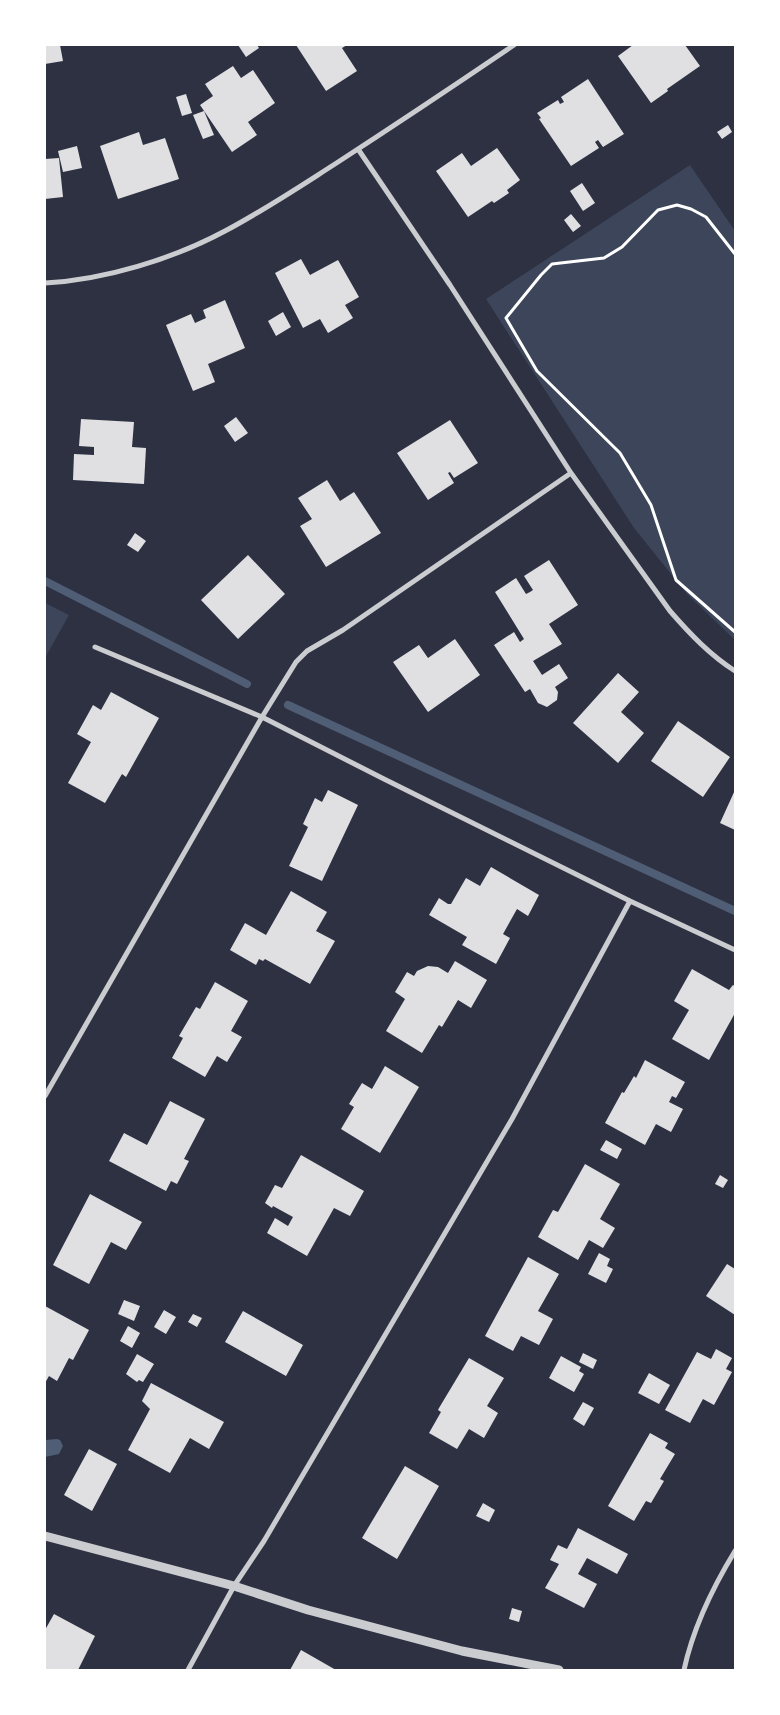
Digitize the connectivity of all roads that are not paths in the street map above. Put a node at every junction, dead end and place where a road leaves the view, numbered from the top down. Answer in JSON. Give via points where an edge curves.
{"nodes":[{"id":1,"x":514,"y":45,"type":"edge"},
{"id":2,"x":358,"y":149,"type":"junction"},
{"id":3,"x":45,"y":283,"type":"edge"},
{"id":4,"x":571,"y":473,"type":"junction"},
{"id":5,"x":95,"y":647,"type":"dead end"},
{"id":6,"x":735,"y":671,"type":"edge"},
{"id":7,"x":262,"y":716,"type":"junction"},
{"id":8,"x":630,"y":900,"type":"junction"},
{"id":9,"x":735,"y":950,"type":"edge"},
{"id":10,"x":45,"y":1096,"type":"edge"},
{"id":11,"x":45,"y":1536,"type":"edge"},
{"id":12,"x":735,"y":1551,"type":"edge"},
{"id":13,"x":234,"y":1586,"type":"junction"},
{"id":14,"x":188,"y":1670,"type":"edge"},
{"id":15,"x":559,"y":1670,"type":"edge"},
{"id":16,"x":684,"y":1670,"type":"edge"}],
"edges":[{"from":1,"to":2,"type":"street"},
{"from":2,"to":3,"type":"street","via":[[262,211],[184,250],[100,275]]},
{"from":2,"to":4,"type":"street"},
{"from":4,"to":6,"type":"street","via":[[670,611],[718,660]]},
{"from":4,"to":7,"type":"street","via":[[343,630],[307,651],[288,672]]},
{"from":5,"to":7,"type":"street"},
{"from":7,"to":8,"type":"street"},
{"from":7,"to":10,"type":"street"},
{"from":8,"to":9,"type":"street"},
{"from":8,"to":13,"type":"street","via":[[512,1119],[264,1541]]},
{"from":11,"to":13,"type":"street"},
{"from":12,"to":16,"type":"street","via":[[702,1614]]},
{"from":13,"to":14,"type":"street"},
{"from":13,"to":15,"type":"street","via":[[308,1610],[462,1650]]}]}
